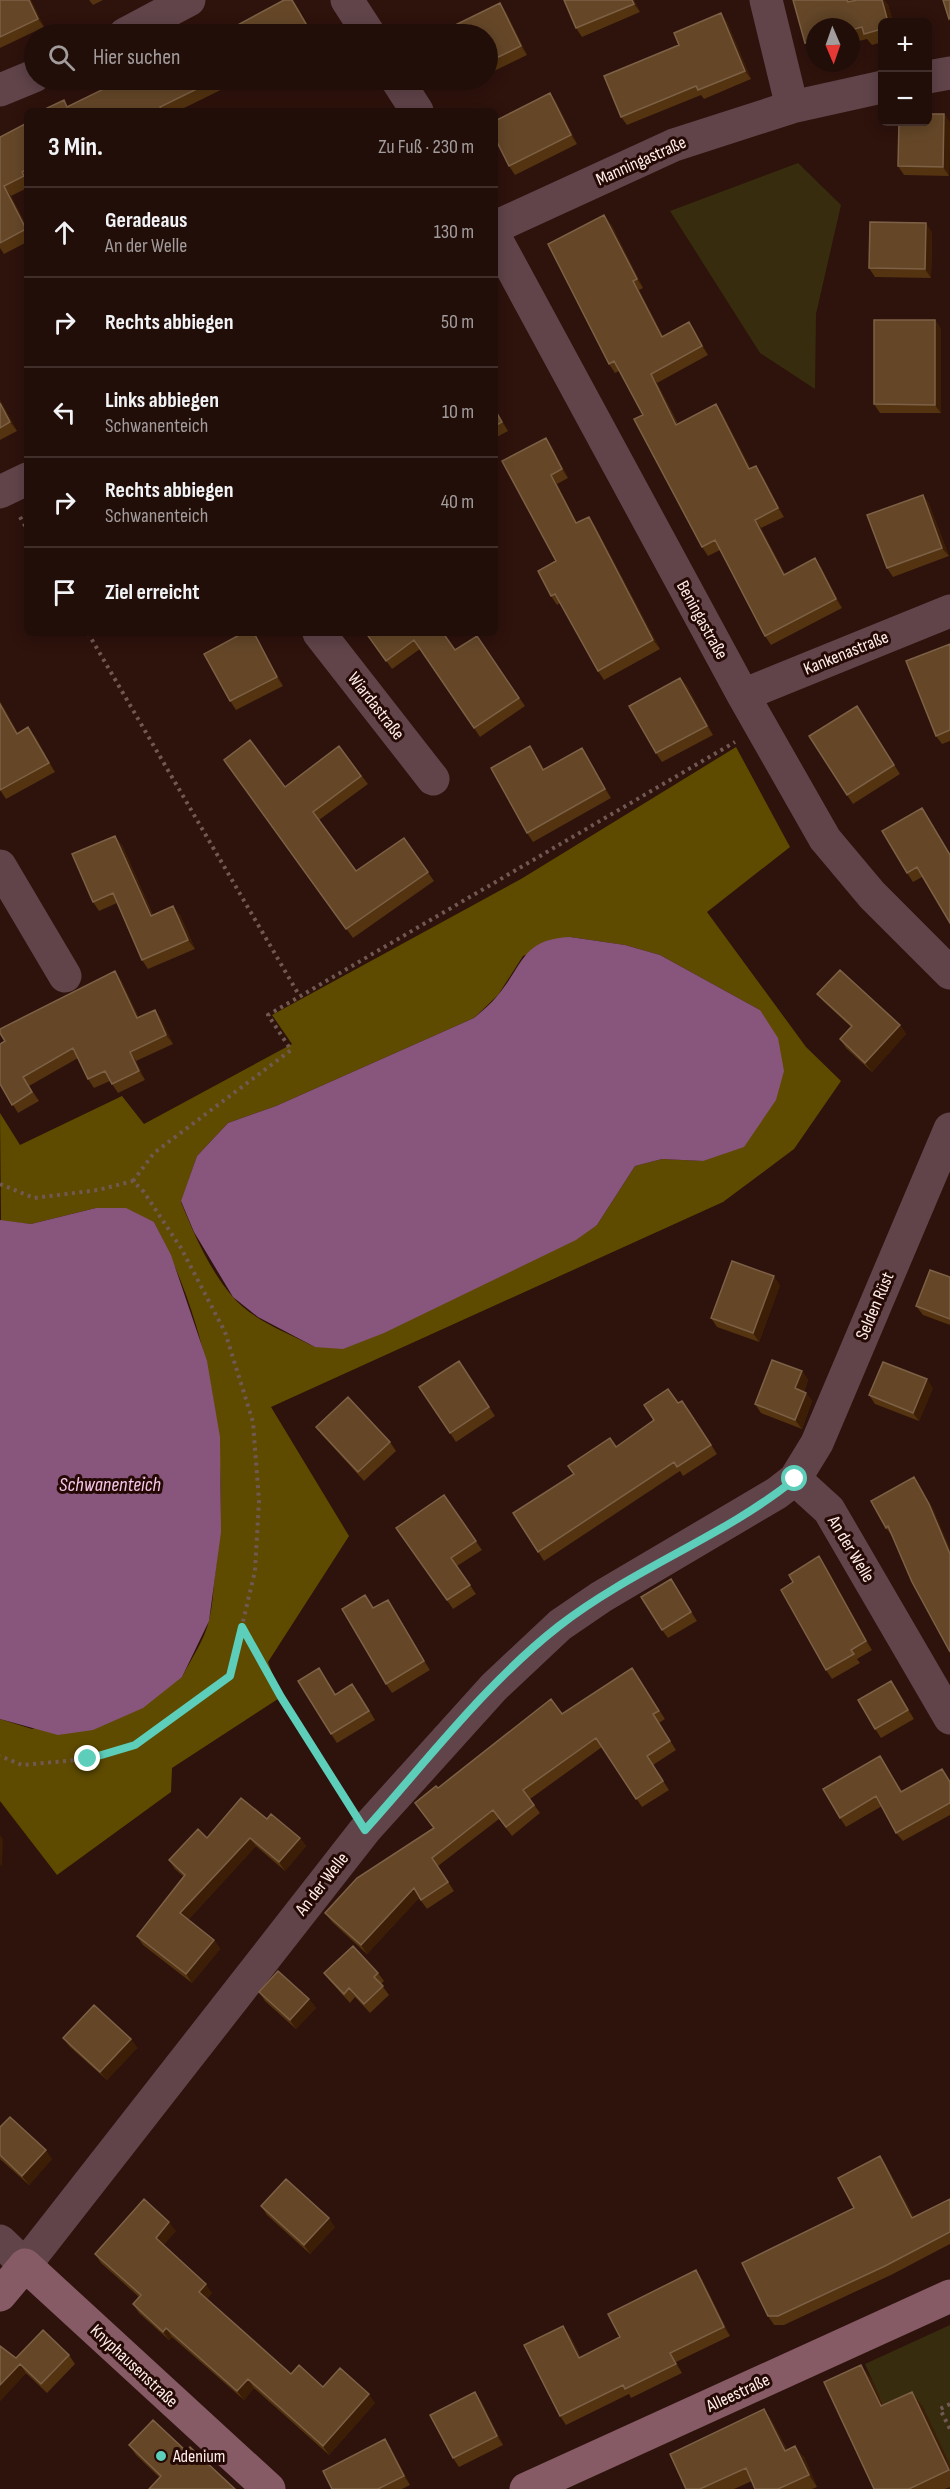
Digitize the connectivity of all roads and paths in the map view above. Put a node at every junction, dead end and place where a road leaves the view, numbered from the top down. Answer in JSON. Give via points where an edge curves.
{"nodes":[{"id":1,"x":189,"y":0,"type":"edge"},
{"id":2,"x":347,"y":0,"type":"edge"},
{"id":3,"x":766,"y":0,"type":"edge"},
{"id":4,"x":144,"y":24,"type":"edge"},
{"id":5,"x":363,"y":24,"type":"edge"},
{"id":6,"x":950,"y":72,"type":"edge"},
{"id":7,"x":932,"y":76,"type":"edge"},
{"id":8,"x":24,"y":80,"type":"edge"},
{"id":9,"x":878,"y":88,"type":"edge"},
{"id":10,"x":0,"y":90,"type":"edge"},
{"id":11,"x":403,"y":90,"type":"edge"},
{"id":12,"x":792,"y":107,"type":"junction"},
{"id":13,"x":415,"y":108,"type":"edge"},
{"id":14,"x":498,"y":226,"type":"edge"},
{"id":15,"x":498,"y":243,"type":"edge"},
{"id":16,"x":24,"y":480,"type":"edge"},
{"id":17,"x":0,"y":492,"type":"edge"},
{"id":18,"x":950,"y":611,"type":"edge"},
{"id":19,"x":90,"y":636,"type":"edge"},
{"id":20,"x":321,"y":636,"type":"edge"},
{"id":21,"x":743,"y":695,"type":"junction"},
{"id":22,"x":761,"y":727,"type":"junction"},
{"id":23,"x":433,"y":779,"type":"dead end"},
{"id":24,"x":0,"y":866,"type":"edge"},
{"id":25,"x":950,"y":973,"type":"edge"},
{"id":26,"x":65,"y":976,"type":"dead end"},
{"id":27,"x":299,"y":995,"type":"junction"},
{"id":28,"x":950,"y":1129,"type":"edge"},
{"id":29,"x":132,"y":1181,"type":"junction"},
{"id":30,"x":0,"y":1184,"type":"edge"},
{"id":31,"x":795,"y":1479,"type":"junction"},
{"id":32,"x":242,"y":1627,"type":"junction"},
{"id":33,"x":950,"y":1718,"type":"edge"},
{"id":34,"x":0,"y":1756,"type":"edge"},
{"id":35,"x":365,"y":1830,"type":"junction"},
{"id":36,"x":0,"y":2241,"type":"edge"},
{"id":37,"x":25,"y":2265,"type":"junction"},
{"id":38,"x":0,"y":2295,"type":"edge"},
{"id":39,"x":950,"y":2296,"type":"edge"},
{"id":40,"x":950,"y":2404,"type":"edge"},
{"id":41,"x":950,"y":2429,"type":"edge"},
{"id":42,"x":268,"y":2489,"type":"edge"},
{"id":43,"x":526,"y":2489,"type":"edge"}],
"edges":[{"from":1,"to":4,"type":"street"},
{"from":2,"to":5,"type":"street"},
{"from":3,"to":12,"type":"street"},
{"from":6,"to":7,"type":"street"},
{"from":8,"to":10,"type":"street"},
{"from":9,"to":12,"type":"street","name":"Manningastraße"},
{"from":11,"to":13,"type":"street"},
{"from":12,"to":14,"type":"street","name":"Manningastraße","via":[[674,145]]},
{"from":15,"to":21,"type":"street","name":"Beningastraße"},
{"from":16,"to":17,"type":"street"},
{"from":18,"to":21,"type":"street","name":"Kankenastraße"},
{"from":19,"to":27,"type":"path"},
{"from":20,"to":23,"type":"street","name":"Wiardastraße"},
{"from":21,"to":22,"type":"street","name":"Beningastraße"},
{"from":22,"to":25,"type":"street","name":"Beningastraße","via":[[825,839],[872,895]]},
{"from":22,"to":27,"type":"path"},
{"from":24,"to":26,"type":"street"},
{"from":27,"to":29,"type":"path","via":[[268,1015],[291,1050],[154,1153]]},
{"from":28,"to":31,"type":"street","name":"Selden Rüst","via":[[817,1443]]},
{"from":29,"to":30,"type":"path","via":[[98,1190],[34,1198]]},
{"from":29,"to":32,"type":"path","via":[[144,1192],[181,1248],[225,1332],[253,1422],[259,1501],[255,1570]]},
{"from":31,"to":33,"type":"street","name":"An der Welle","via":[[829,1510]]},
{"from":31,"to":35,"type":"street","name":"An der Welle","via":[[560,1625],[494,1687]]},
{"from":32,"to":34,"type":"path","via":[[230,1676],[135,1745],[88,1759],[22,1765]]},
{"from":32,"to":35,"type":"path"},
{"from":35,"to":37,"type":"street","name":"An der Welle"},
{"from":36,"to":37,"type":"street","name":"Knyphausenstraße"},
{"from":37,"to":38,"type":"main road"},
{"from":37,"to":42,"type":"main road","name":"Knyphausenstraße"},
{"from":39,"to":43,"type":"main road","name":"Alleestraße"},
{"from":40,"to":41,"type":"path","via":[[940,2409]]}]}
